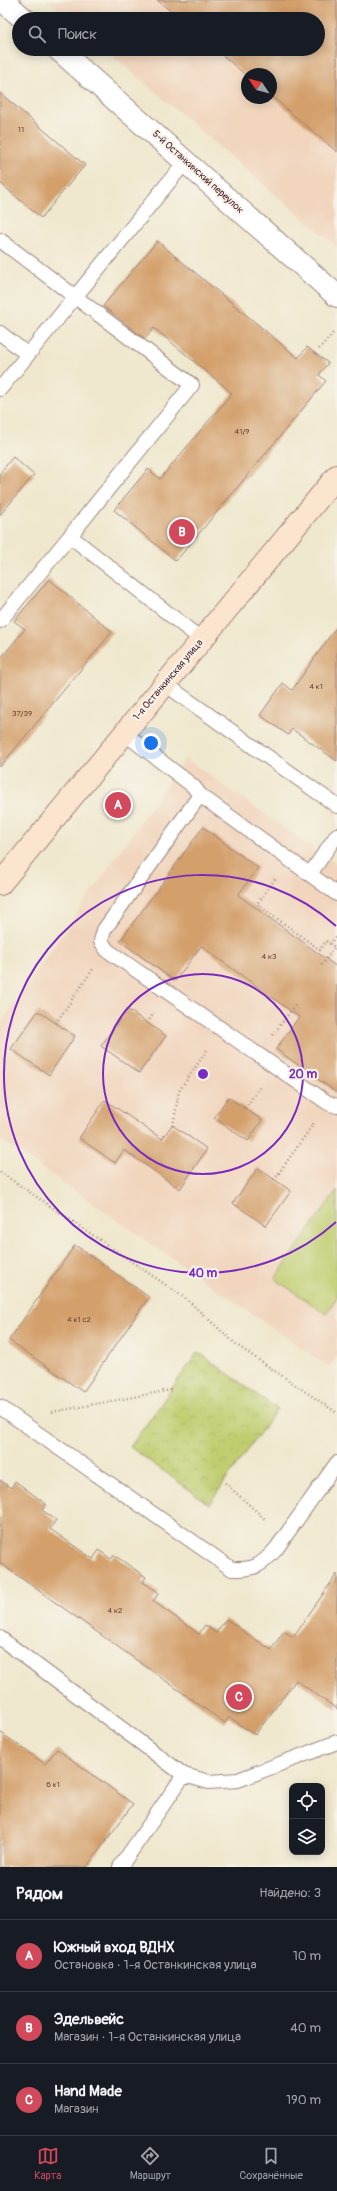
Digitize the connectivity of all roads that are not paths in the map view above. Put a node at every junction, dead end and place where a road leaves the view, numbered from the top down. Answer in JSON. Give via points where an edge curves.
{"nodes":[{"id":1,"x":2,"y":0,"type":"edge"},
{"id":2,"x":16,"y":12,"type":"edge"},
{"id":3,"x":66,"y":56,"type":"edge"},
{"id":4,"x":186,"y":161,"type":"junction"},
{"id":5,"x":0,"y":240,"type":"edge"},
{"id":6,"x":75,"y":296,"type":"junction"},
{"id":7,"x":337,"y":296,"type":"edge"},
{"id":8,"x":0,"y":333,"type":"edge"},
{"id":9,"x":27,"y":354,"type":"junction"},
{"id":10,"x":0,"y":389,"type":"edge"},
{"id":11,"x":337,"y":476,"type":"edge"},
{"id":12,"x":70,"y":536,"type":"junction"},
{"id":13,"x":0,"y":621,"type":"edge"},
{"id":14,"x":202,"y":640,"type":"junction"},
{"id":15,"x":165,"y":684,"type":"junction"},
{"id":16,"x":124,"y":733,"type":"junction"},
{"id":17,"x":200,"y":795,"type":"junction"},
{"id":18,"x":337,"y":806,"type":"edge"},
{"id":19,"x":337,"y":835,"type":"edge"},
{"id":20,"x":310,"y":874,"type":"junction"},
{"id":21,"x":0,"y":884,"type":"edge"},
{"id":22,"x":337,"y":894,"type":"edge"},
{"id":23,"x":332,"y":1104,"type":"edge"},
{"id":24,"x":0,"y":1407,"type":"edge"},
{"id":25,"x":337,"y":1463,"type":"edge"},
{"id":26,"x":0,"y":1638,"type":"edge"},
{"id":27,"x":337,"y":1742,"type":"edge"},
{"id":28,"x":184,"y":1775,"type":"junction"},
{"id":29,"x":120,"y":1867,"type":"edge"}],
"edges":[{"from":1,"to":2,"type":"street"},
{"from":3,"to":4,"type":"street","name":"5-й Останкинский переулок"},
{"from":4,"to":6,"type":"lane"},
{"from":4,"to":7,"type":"street","name":"5-й Останкинский переулок"},
{"from":5,"to":6,"type":"lane"},
{"from":6,"to":9,"type":"lane"},
{"from":6,"to":12,"type":"lane","via":[[192,385]]},
{"from":8,"to":9,"type":"lane"},
{"from":9,"to":10,"type":"lane"},
{"from":11,"to":14,"type":"street","name":"1-я Останкинская улица"},
{"from":12,"to":13,"type":"lane"},
{"from":12,"to":14,"type":"lane"},
{"from":14,"to":15,"type":"street","name":"1-я Останкинская улица"},
{"from":15,"to":16,"type":"street","name":"1-я Останкинская улица"},
{"from":15,"to":18,"type":"lane"},
{"from":16,"to":17,"type":"lane","via":[[193,786]]},
{"from":16,"to":21,"type":"street","name":"1-я Останкинская улица"},
{"from":17,"to":20,"type":"lane"},
{"from":17,"to":23,"type":"lane","via":[[104,930],[100,941],[107,950]]},
{"from":19,"to":20,"type":"lane"},
{"from":20,"to":22,"type":"lane"},
{"from":24,"to":25,"type":"lane","via":[[232,1569],[250,1570],[264,1562]]},
{"from":26,"to":28,"type":"lane"},
{"from":27,"to":28,"type":"lane","via":[[238,1780],[209,1782]]},
{"from":28,"to":29,"type":"lane"}]}
